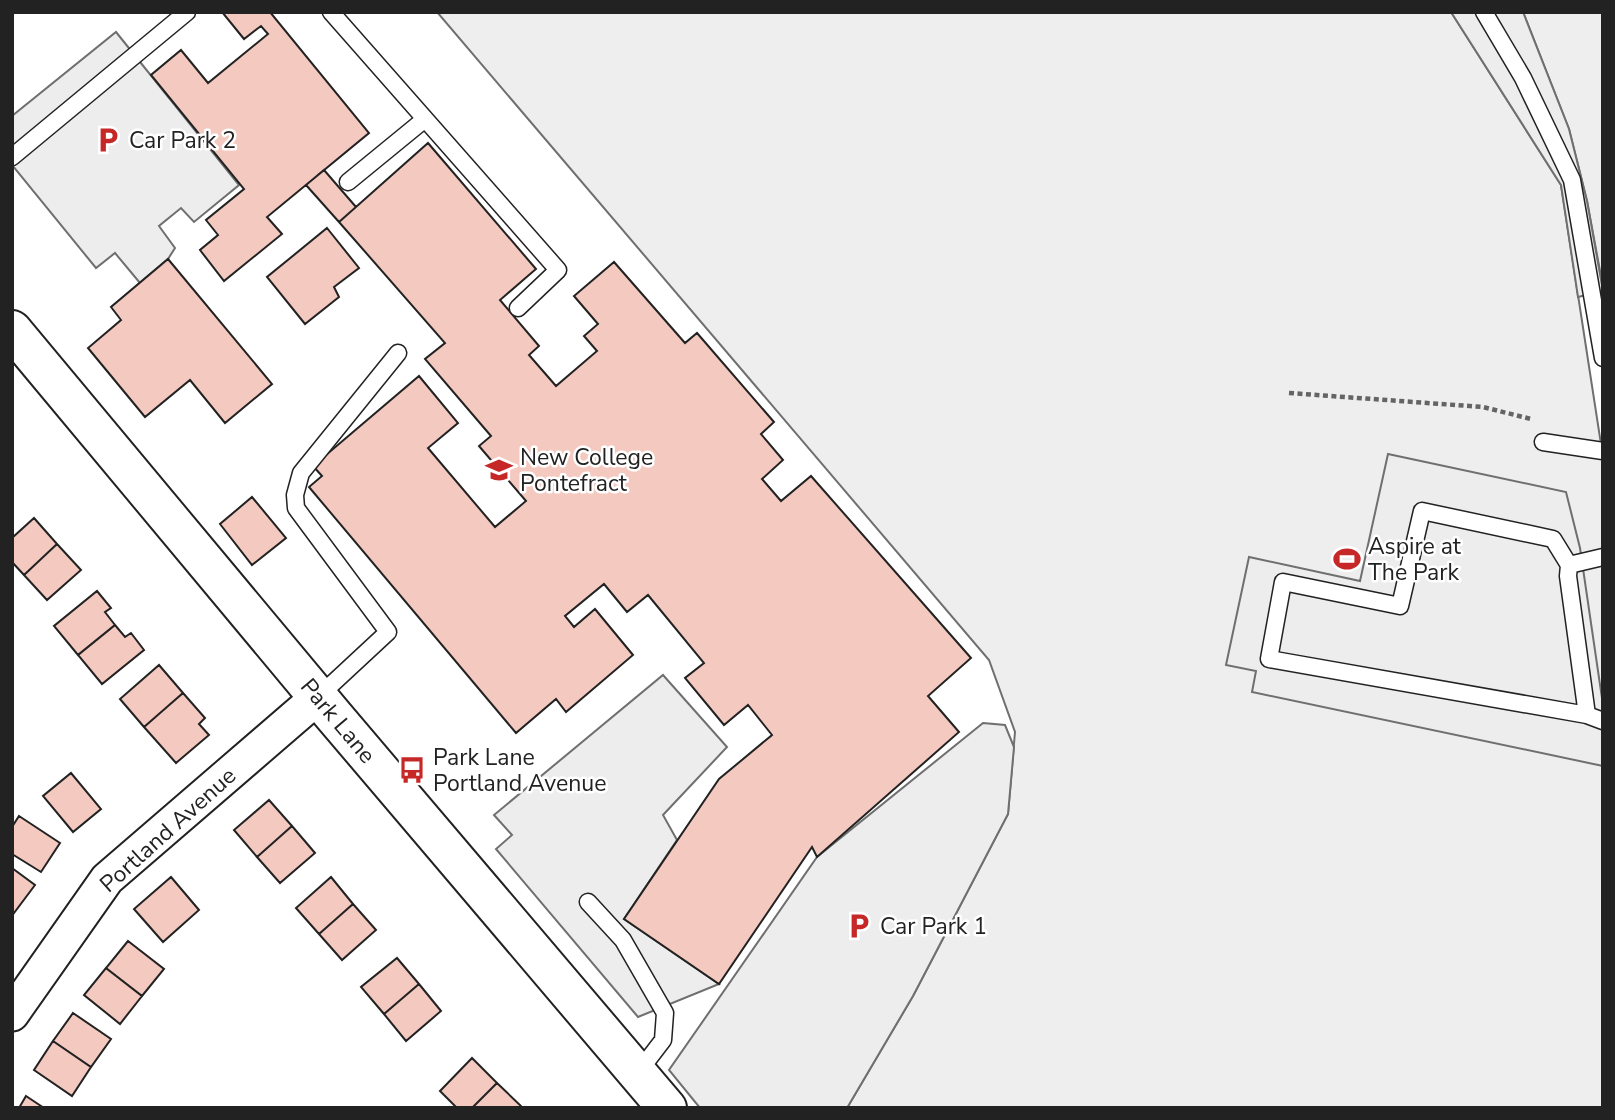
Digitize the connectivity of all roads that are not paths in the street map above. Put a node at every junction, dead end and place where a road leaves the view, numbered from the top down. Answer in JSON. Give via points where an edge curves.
{"nodes":[{"id":1,"x":187,"y":12,"type":"edge"},
{"id":2,"x":331,"y":12,"type":"edge"},
{"id":3,"x":1484,"y":12,"type":"edge"},
{"id":4,"x":425,"y":119,"type":"junction"},
{"id":5,"x":12,"y":157,"type":"edge"},
{"id":6,"x":348,"y":182,"type":"dead end"},
{"id":7,"x":518,"y":308,"type":"dead end"},
{"id":8,"x":12,"y":330,"type":"edge"},
{"id":9,"x":398,"y":353,"type":"dead end"},
{"id":10,"x":1603,"y":358,"type":"edge"},
{"id":11,"x":1543,"y":442,"type":"dead end"},
{"id":12,"x":1603,"y":452,"type":"edge"},
{"id":13,"x":1603,"y":557,"type":"edge"},
{"id":14,"x":1569,"y":565,"type":"junction"},
{"id":15,"x":318,"y":697,"type":"junction"},
{"id":16,"x":1595,"y":718,"type":"edge"},
{"id":17,"x":588,"y":902,"type":"dead end"},
{"id":18,"x":12,"y":1014,"type":"edge"},
{"id":19,"x":637,"y":1074,"type":"junction"},
{"id":20,"x":664,"y":1107,"type":"edge"}],
"edges":[{"from":1,"to":5,"type":"lane"},
{"from":2,"to":4,"type":"lane"},
{"from":3,"to":10,"type":"lane","via":[[1523,78],[1572,180]]},
{"from":4,"to":6,"type":"lane"},
{"from":4,"to":7,"type":"lane","via":[[558,270]]},
{"from":8,"to":15,"type":"main road","name":"Park Lane"},
{"from":9,"to":15,"type":"lane","via":[[301,473],[295,495],[296,508],[388,632]]},
{"from":11,"to":12,"type":"lane"},
{"from":13,"to":14,"type":"lane"},
{"from":14,"to":16,"type":"lane"},
{"from":14,"to":16,"type":"lane","via":[[1553,539],[1422,511],[1401,606],[1283,582],[1269,659]]},
{"from":15,"to":18,"type":"street","name":"Portland Avenue","via":[[107,879]]},
{"from":15,"to":19,"type":"main road","name":"Park Lane"},
{"from":17,"to":19,"type":"lane","via":[[623,940],[665,1013],[663,1040]]},
{"from":19,"to":20,"type":"main road","name":"Park Lane"}]}
